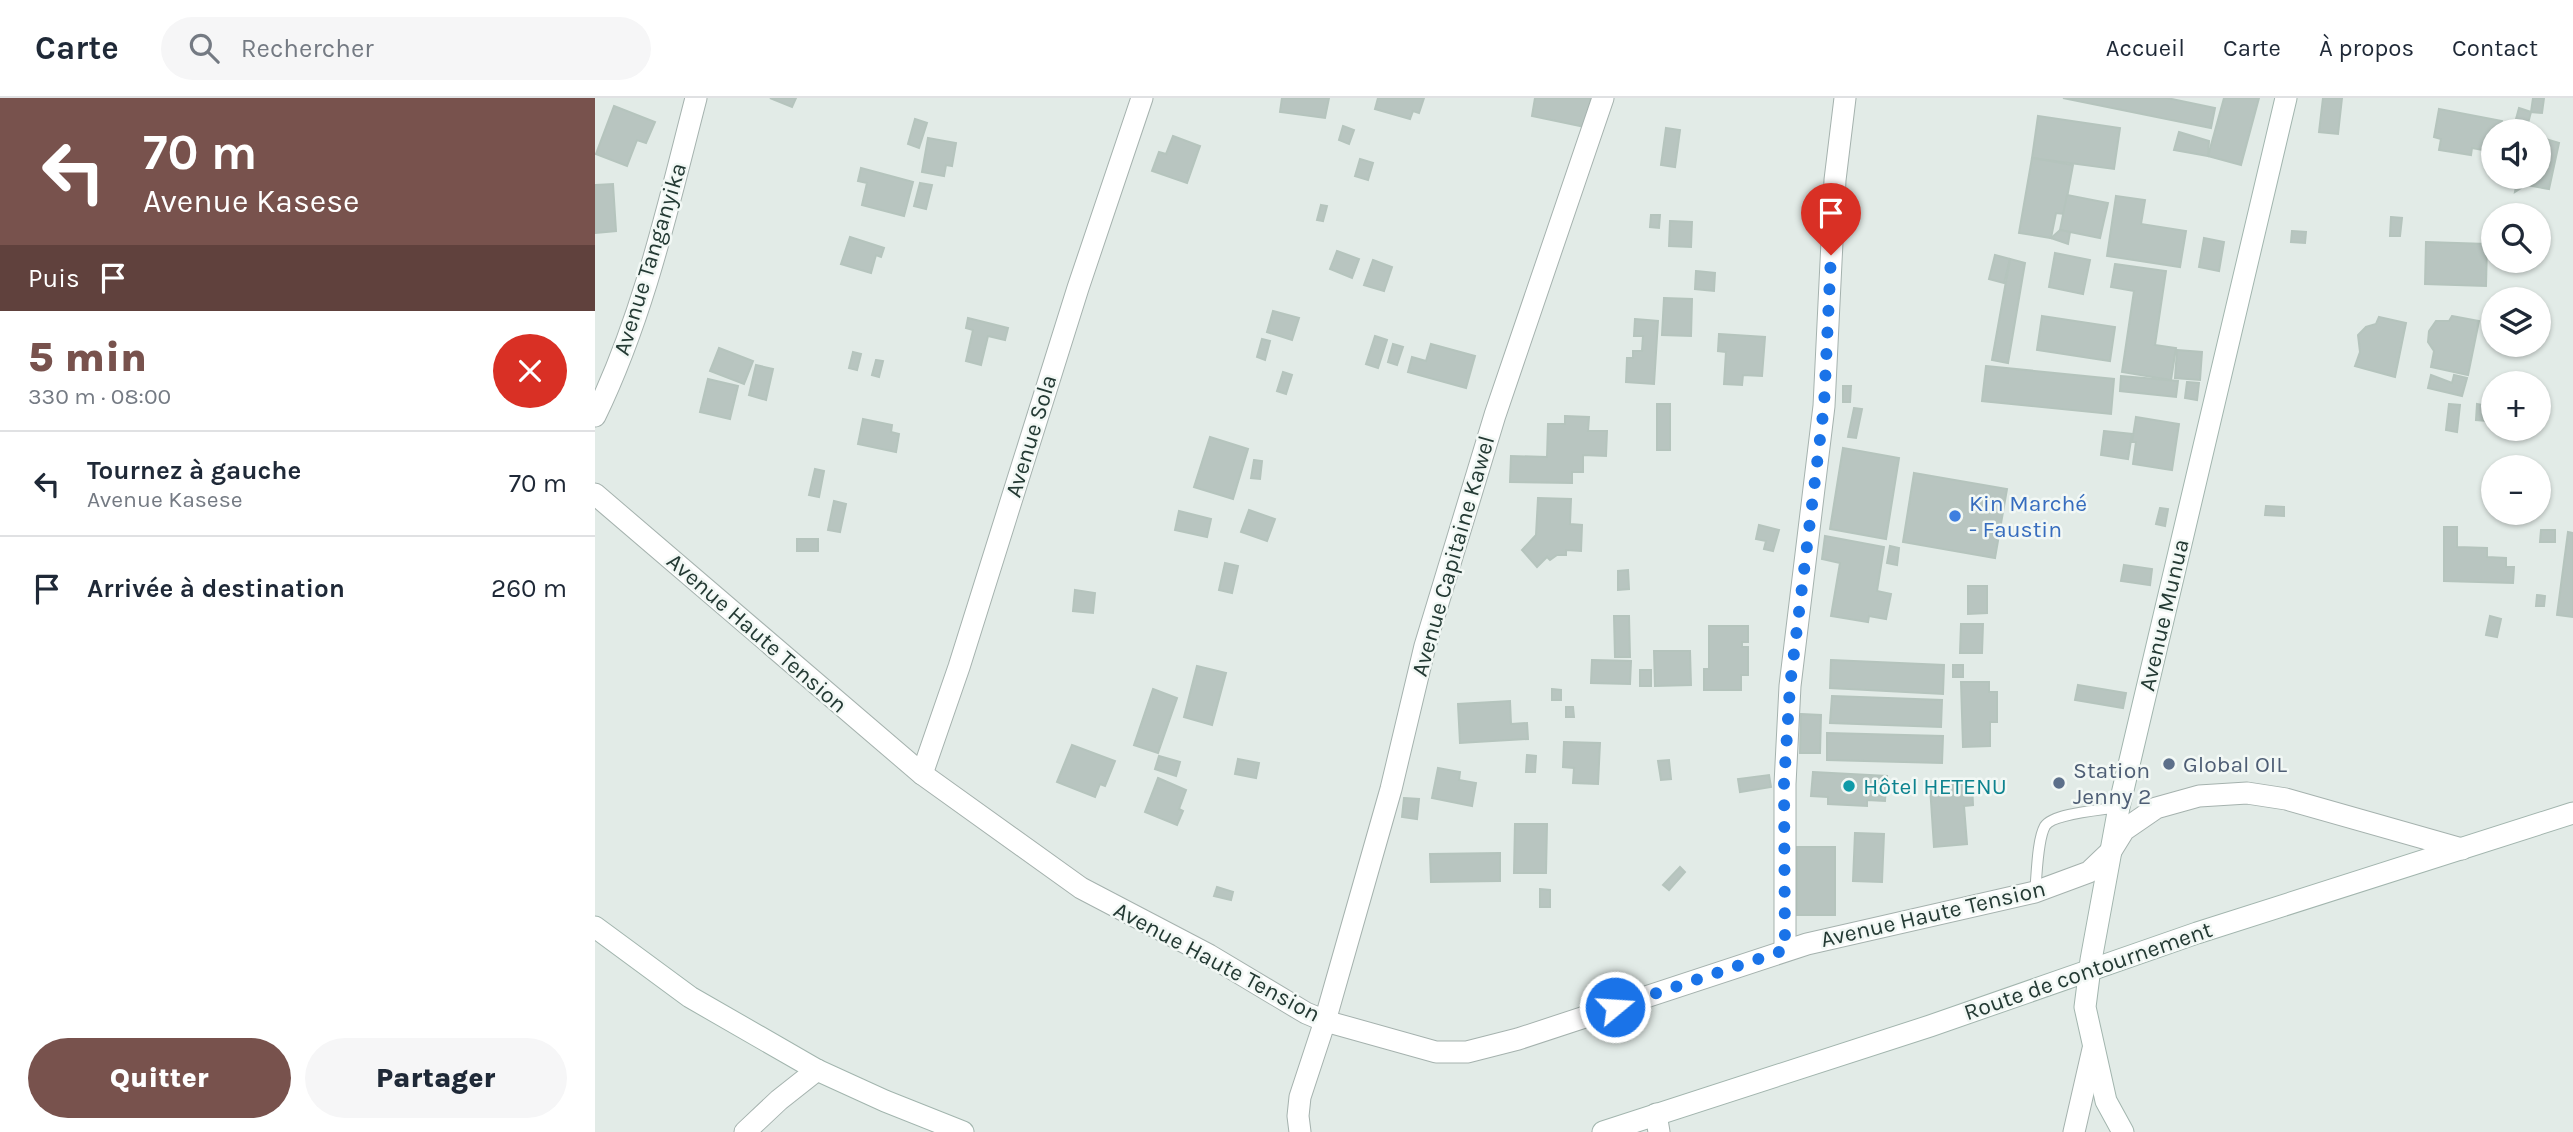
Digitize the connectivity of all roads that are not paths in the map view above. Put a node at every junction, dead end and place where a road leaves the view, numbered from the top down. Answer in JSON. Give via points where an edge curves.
{"nodes":[{"id":1,"x":696,"y":98,"type":"edge"},
{"id":2,"x":1142,"y":98,"type":"edge"},
{"id":3,"x":1603,"y":98,"type":"edge"},
{"id":4,"x":1845,"y":98,"type":"edge"},
{"id":5,"x":2286,"y":98,"type":"edge"},
{"id":6,"x":595,"y":416,"type":"edge"},
{"id":7,"x":595,"y":494,"type":"edge"},
{"id":8,"x":922,"y":774,"type":"junction"},
{"id":9,"x":2119,"y":807,"type":"junction"},
{"id":10,"x":2573,"y":813,"type":"edge"},
{"id":11,"x":2462,"y":849,"type":"junction"},
{"id":12,"x":2111,"y":851,"type":"junction"},
{"id":13,"x":2035,"y":892,"type":"junction"},
{"id":14,"x":595,"y":927,"type":"edge"},
{"id":15,"x":1785,"y":950,"type":"junction"},
{"id":16,"x":2090,"y":970,"type":"junction"},
{"id":17,"x":1325,"y":1021,"type":"junction"},
{"id":18,"x":2093,"y":1049,"type":"junction"},
{"id":19,"x":817,"y":1070,"type":"junction"},
{"id":20,"x":1658,"y":1123,"type":"edge"},
{"id":21,"x":745,"y":1132,"type":"edge"},
{"id":22,"x":963,"y":1132,"type":"edge"},
{"id":23,"x":1300,"y":1132,"type":"edge"},
{"id":24,"x":1603,"y":1132,"type":"edge"},
{"id":25,"x":2074,"y":1132,"type":"edge"},
{"id":26,"x":2123,"y":1132,"type":"edge"}],
"edges":[{"from":1,"to":6,"type":"street","name":"Avenue Tanganyika","via":[[641,306]]},
{"from":2,"to":8,"type":"street","name":"Avenue Sola"},
{"from":3,"to":17,"type":"street","name":"Avenue Capitaine Kawel","via":[[1453,550]]},
{"from":4,"to":15,"type":"street","via":[[1835,180],[1824,406],[1790,686],[1784,784]]},
{"from":5,"to":9,"type":"street","name":"Avenue Munua"},
{"from":7,"to":8,"type":"street","name":"Avenue Haute Tension"},
{"from":8,"to":17,"type":"street","name":"Avenue Haute Tension","via":[[1081,888]]},
{"from":9,"to":12,"type":"street","name":"Avenue Munua"},
{"from":9,"to":13,"type":"lane","via":[[2055,818],[2045,825]]},
{"from":10,"to":11,"type":"street","name":"Route de contournement"},
{"from":11,"to":12,"type":"street","name":"Avenue Haute Tension","via":[[2286,799],[2246,793],[2199,796],[2156,808],[2124,830]]},
{"from":11,"to":16,"type":"street","name":"Route de contournement"},
{"from":12,"to":13,"type":"street","name":"Avenue Haute Tension","via":[[2089,872]]},
{"from":12,"to":16,"type":"street","name":"Avenue Munua"},
{"from":13,"to":15,"type":"street","name":"Avenue Haute Tension"},
{"from":14,"to":19,"type":"street","via":[[690,997]]},
{"from":15,"to":17,"type":"street","name":"Avenue Haute Tension","via":[[1467,1052],[1436,1052]]},
{"from":16,"to":18,"type":"street","name":"Avenue Munua","via":[[2085,1007]]},
{"from":16,"to":20,"type":"street","name":"Route de contournement"},
{"from":17,"to":23,"type":"street","name":"Avenue Capitaine Kawel","via":[[1300,1097]]},
{"from":18,"to":25,"type":"street"},
{"from":18,"to":26,"type":"street","name":"Avenue Munua","via":[[2106,1101]]},
{"from":19,"to":21,"type":"street"},
{"from":19,"to":22,"type":"street"},
{"from":20,"to":24,"type":"street","name":"Route de contournement"}]}
